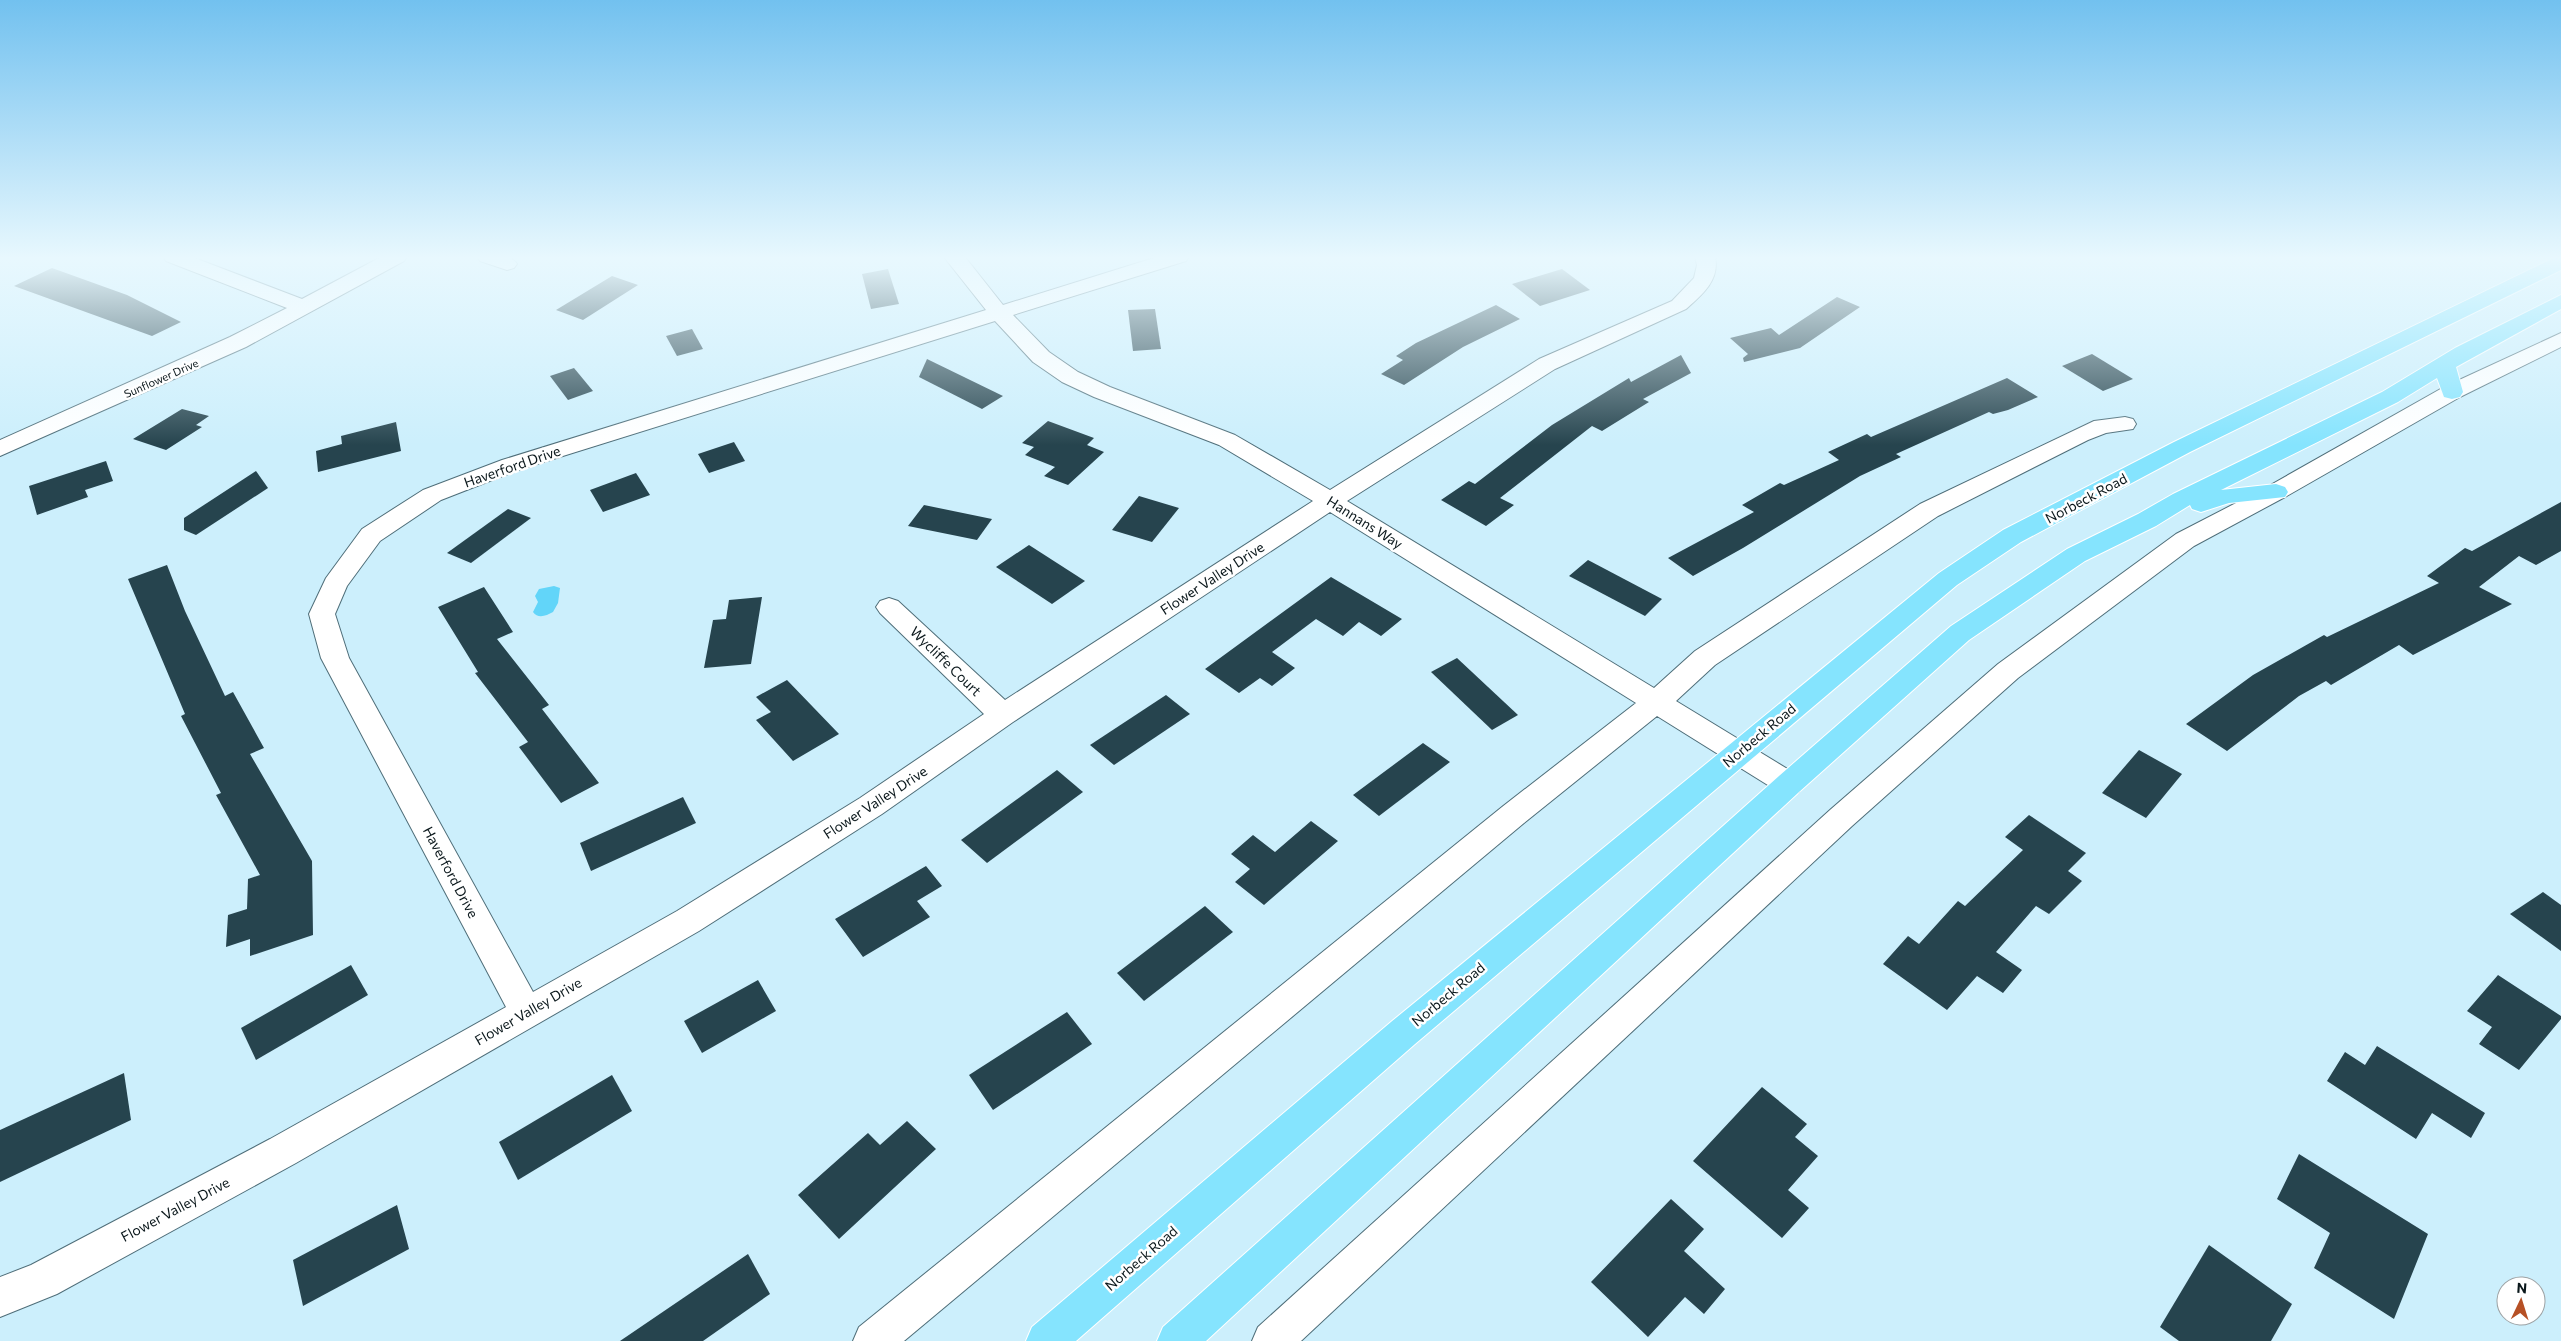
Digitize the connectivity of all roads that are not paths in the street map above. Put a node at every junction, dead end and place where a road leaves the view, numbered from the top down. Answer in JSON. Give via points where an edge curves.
{"nodes":[{"id":1,"x":280,"y":320,"type":"edge"},
{"id":2,"x":978,"y":320,"type":"edge"},
{"id":3,"x":1005,"y":320,"type":"edge"},
{"id":4,"x":1646,"y":320,"type":"edge"},
{"id":5,"x":2444,"y":320,"type":"edge"},
{"id":6,"x":2483,"y":320,"type":"edge"},
{"id":7,"x":2526,"y":320,"type":"edge"},
{"id":8,"x":2561,"y":339,"type":"edge"},
{"id":9,"x":2454,"y":358,"type":"junction"},
{"id":10,"x":2452,"y":392,"type":"junction"},
{"id":11,"x":2125,"y":424,"type":"dead end"},
{"id":12,"x":0,"y":448,"type":"edge"},
{"id":13,"x":2276,"y":492,"type":"junction"},
{"id":14,"x":1330,"y":501,"type":"junction"},
{"id":15,"x":2147,"y":520,"type":"junction"},
{"id":16,"x":889,"y":607,"type":"dead end"},
{"id":17,"x":1656,"y":702,"type":"junction"},
{"id":18,"x":1003,"y":715,"type":"junction"},
{"id":19,"x":1737,"y":753,"type":"junction"},
{"id":20,"x":1789,"y":784,"type":"junction"},
{"id":21,"x":526,"y":1011,"type":"junction"},
{"id":22,"x":0,"y":1297,"type":"edge"},
{"id":23,"x":874,"y":1341,"type":"edge"},
{"id":24,"x":1046,"y":1341,"type":"edge"},
{"id":25,"x":1176,"y":1341,"type":"edge"},
{"id":26,"x":1272,"y":1341,"type":"edge"}],
"edges":[{"from":1,"to":12,"type":"street","name":"Sunflower Drive","via":[[238,342]]},
{"from":2,"to":21,"type":"street","name":"Haverford Drive","via":[[510,465],[432,495],[371,536],[335,584],[322,614],[335,658]]},
{"from":3,"to":14,"type":"street","name":"Hannans Way","via":[[1041,357],[1070,377],[1227,440]]},
{"from":4,"to":14,"type":"street","name":"Flower Valley Drive","via":[[1547,364]]},
{"from":5,"to":19,"type":"main road","name":"Norbeck Road","via":[[2012,536],[1948,579]]},
{"from":6,"to":9,"type":"main road","via":[[2454,336]]},
{"from":7,"to":9,"type":"main road"},
{"from":8,"to":10,"type":"street"},
{"from":9,"to":10,"type":"main road"},
{"from":9,"to":15,"type":"main road","via":[[2390,397],[2182,499]]},
{"from":10,"to":13,"type":"street"},
{"from":11,"to":17,"type":"street","via":[[2102,426],[2080,435],[1929,510],[1705,658]]},
{"from":13,"to":15,"type":"main road","via":[[2230,494]]},
{"from":13,"to":26,"type":"street","via":[[2185,540],[2008,671],[1841,818]]},
{"from":14,"to":17,"type":"street","name":"Hannans Way"},
{"from":14,"to":18,"type":"street","name":"Flower Valley Drive"},
{"from":15,"to":20,"type":"main road","via":[[2076,555],[1960,633]]},
{"from":16,"to":18,"type":"street","name":"Wycliffe Court"},
{"from":17,"to":19,"type":"street","name":"Hannans Way"},
{"from":17,"to":23,"type":"street","via":[[1513,815]]},
{"from":18,"to":21,"type":"street","name":"Flower Valley Drive","via":[[871,806],[688,921]]},
{"from":19,"to":20,"type":"street","name":"Hannans Way"},
{"from":19,"to":24,"type":"main road","name":"Norbeck Road","via":[[1402,1033]]},
{"from":20,"to":25,"type":"main road"},
{"from":21,"to":22,"type":"street","name":"Flower Valley Drive","via":[[283,1151],[43,1280]]}]}
